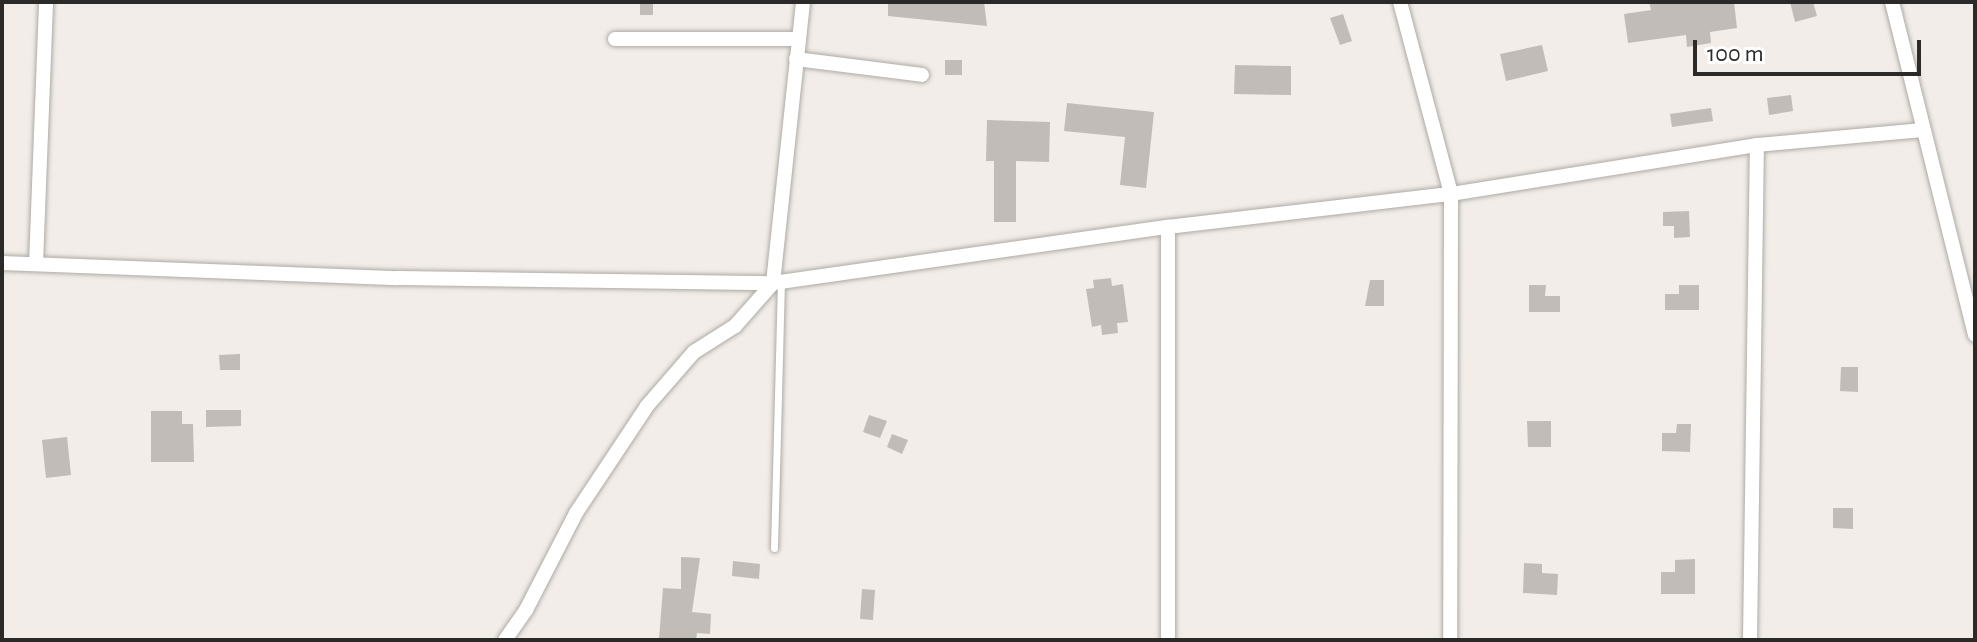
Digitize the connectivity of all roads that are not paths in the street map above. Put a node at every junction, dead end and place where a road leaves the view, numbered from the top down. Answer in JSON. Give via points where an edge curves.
{"nodes":[{"id":1,"x":46,"y":2,"type":"edge"},
{"id":2,"x":803,"y":2,"type":"edge"},
{"id":3,"x":1400,"y":2,"type":"edge"},
{"id":4,"x":1892,"y":2,"type":"edge"},
{"id":5,"x":615,"y":39,"type":"dead end"},
{"id":6,"x":798,"y":39,"type":"junction"},
{"id":7,"x":796,"y":59,"type":"junction"},
{"id":8,"x":922,"y":75,"type":"dead end"},
{"id":9,"x":1921,"y":130,"type":"junction"},
{"id":10,"x":1757,"y":145,"type":"junction"},
{"id":11,"x":1451,"y":194,"type":"junction"},
{"id":12,"x":1168,"y":227,"type":"junction"},
{"id":13,"x":2,"y":263,"type":"edge"},
{"id":14,"x":36,"y":264,"type":"junction"},
{"id":15,"x":777,"y":283,"type":"junction"},
{"id":16,"x":1970,"y":292,"type":"edge"},
{"id":17,"x":1975,"y":335,"type":"edge"},
{"id":18,"x":774,"y":548,"type":"dead end"},
{"id":19,"x":505,"y":640,"type":"edge"},
{"id":20,"x":1168,"y":640,"type":"edge"},
{"id":21,"x":1450,"y":640,"type":"edge"},
{"id":22,"x":1750,"y":640,"type":"edge"}],
"edges":[{"from":1,"to":14,"type":"street"},
{"from":2,"to":6,"type":"street"},
{"from":3,"to":11,"type":"street"},
{"from":4,"to":9,"type":"street"},
{"from":5,"to":6,"type":"street"},
{"from":6,"to":7,"type":"street"},
{"from":7,"to":8,"type":"street"},
{"from":7,"to":15,"type":"street"},
{"from":9,"to":10,"type":"street"},
{"from":9,"to":16,"type":"street"},
{"from":10,"to":11,"type":"street"},
{"from":10,"to":22,"type":"street"},
{"from":11,"to":12,"type":"street"},
{"from":11,"to":21,"type":"street"},
{"from":12,"to":15,"type":"street"},
{"from":12,"to":20,"type":"street"},
{"from":13,"to":14,"type":"street"},
{"from":14,"to":15,"type":"street","via":[[398,278]]},
{"from":15,"to":18,"type":"lane"},
{"from":15,"to":19,"type":"street","via":[[735,326],[694,352],[647,406],[576,513]]},
{"from":16,"to":17,"type":"street"}]}
